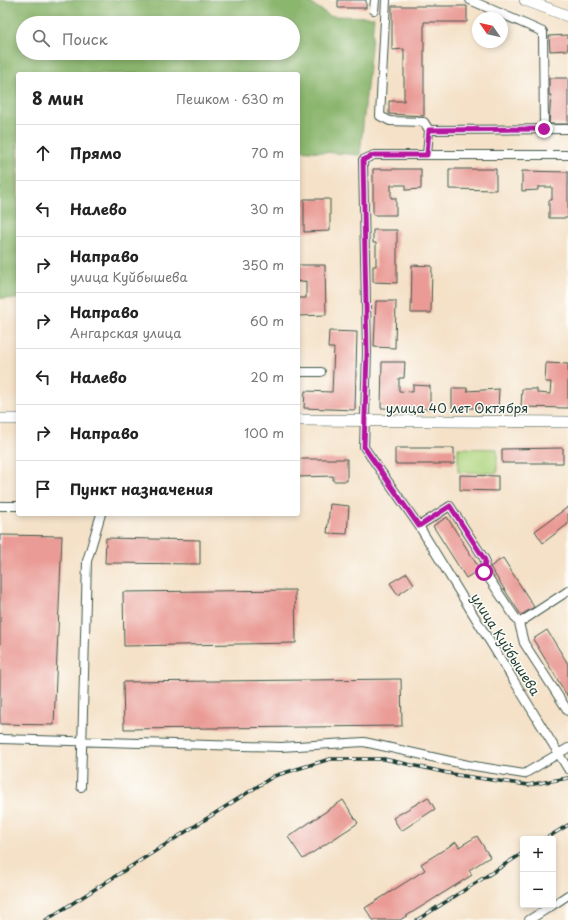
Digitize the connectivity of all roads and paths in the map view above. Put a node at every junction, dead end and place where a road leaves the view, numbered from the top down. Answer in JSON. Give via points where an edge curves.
{"nodes":[{"id":1,"x":374,"y":0,"type":"edge"},
{"id":2,"x":386,"y":0,"type":"edge"},
{"id":3,"x":470,"y":0,"type":"edge"},
{"id":4,"x":525,"y":0,"type":"edge"},
{"id":5,"x":374,"y":10,"type":"dead end"},
{"id":6,"x":568,"y":16,"type":"edge"},
{"id":7,"x":544,"y":129,"type":"junction"},
{"id":8,"x":568,"y":129,"type":"edge"},
{"id":9,"x":429,"y":130,"type":"junction"},
{"id":10,"x":427,"y":155,"type":"junction"},
{"id":11,"x":568,"y":155,"type":"edge"},
{"id":12,"x":300,"y":372,"type":"edge"},
{"id":13,"x":321,"y":372,"type":"dead end"},
{"id":14,"x":0,"y":419,"type":"edge"},
{"id":15,"x":16,"y":419,"type":"edge"},
{"id":16,"x":300,"y":420,"type":"edge"},
{"id":17,"x":364,"y":421,"type":"junction"},
{"id":18,"x":568,"y":422,"type":"edge"},
{"id":19,"x":0,"y":506,"type":"edge"},
{"id":20,"x":16,"y":506,"type":"edge"},
{"id":21,"x":100,"y":516,"type":"edge"},
{"id":22,"x":419,"y":526,"type":"junction"},
{"id":23,"x":568,"y":591,"type":"edge"},
{"id":24,"x":519,"y":623,"type":"junction"},
{"id":25,"x":568,"y":711,"type":"edge"},
{"id":26,"x":0,"y":739,"type":"edge"},
{"id":27,"x":83,"y":740,"type":"junction"},
{"id":28,"x":568,"y":748,"type":"edge"},
{"id":29,"x":560,"y":754,"type":"junction"},
{"id":30,"x":568,"y":769,"type":"edge"},
{"id":31,"x":81,"y":787,"type":"dead end"},
{"id":32,"x":568,"y":895,"type":"edge"},
{"id":33,"x":556,"y":903,"type":"edge"},
{"id":34,"x":548,"y":908,"type":"edge"},
{"id":35,"x":529,"y":920,"type":"edge"}],
"edges":[{"from":1,"to":5,"type":"street"},
{"from":2,"to":9,"type":"street","via":[[380,116],[390,121],[424,122]]},
{"from":3,"to":7,"type":"street","via":[[543,32]]},
{"from":4,"to":6,"type":"main road"},
{"from":7,"to":8,"type":"street"},
{"from":7,"to":9,"type":"street"},
{"from":9,"to":10,"type":"street"},
{"from":10,"to":11,"type":"street"},
{"from":10,"to":17,"type":"street","name":"улица Куйбышева","via":[[374,155],[363,160],[367,352]]},
{"from":12,"to":13,"type":"street"},
{"from":14,"to":15,"type":"main road"},
{"from":16,"to":17,"type":"main road","name":"улица 40 лет Октября"},
{"from":17,"to":18,"type":"main road","name":"улица 40 лет Октября"},
{"from":17,"to":22,"type":"street","name":"улица Куйбышева","via":[[364,447]]},
{"from":19,"to":20,"type":"street"},
{"from":21,"to":27,"type":"street","via":[[87,561]]},
{"from":22,"to":24,"type":"street","via":[[450,506],[485,560],[484,572]]},
{"from":22,"to":29,"type":"street","name":"улица Куйбышева"},
{"from":23,"to":24,"type":"street"},
{"from":24,"to":25,"type":"street","via":[[524,643]]},
{"from":26,"to":27,"type":"street"},
{"from":27,"to":29,"type":"street","via":[[281,747],[364,742],[468,765],[524,774]]},
{"from":27,"to":31,"type":"street"},
{"from":28,"to":29,"type":"street"},
{"from":29,"to":30,"type":"street","name":"улица Куйбышева"},
{"from":32,"to":33,"type":"street"},
{"from":34,"to":35,"type":"street"}]}
